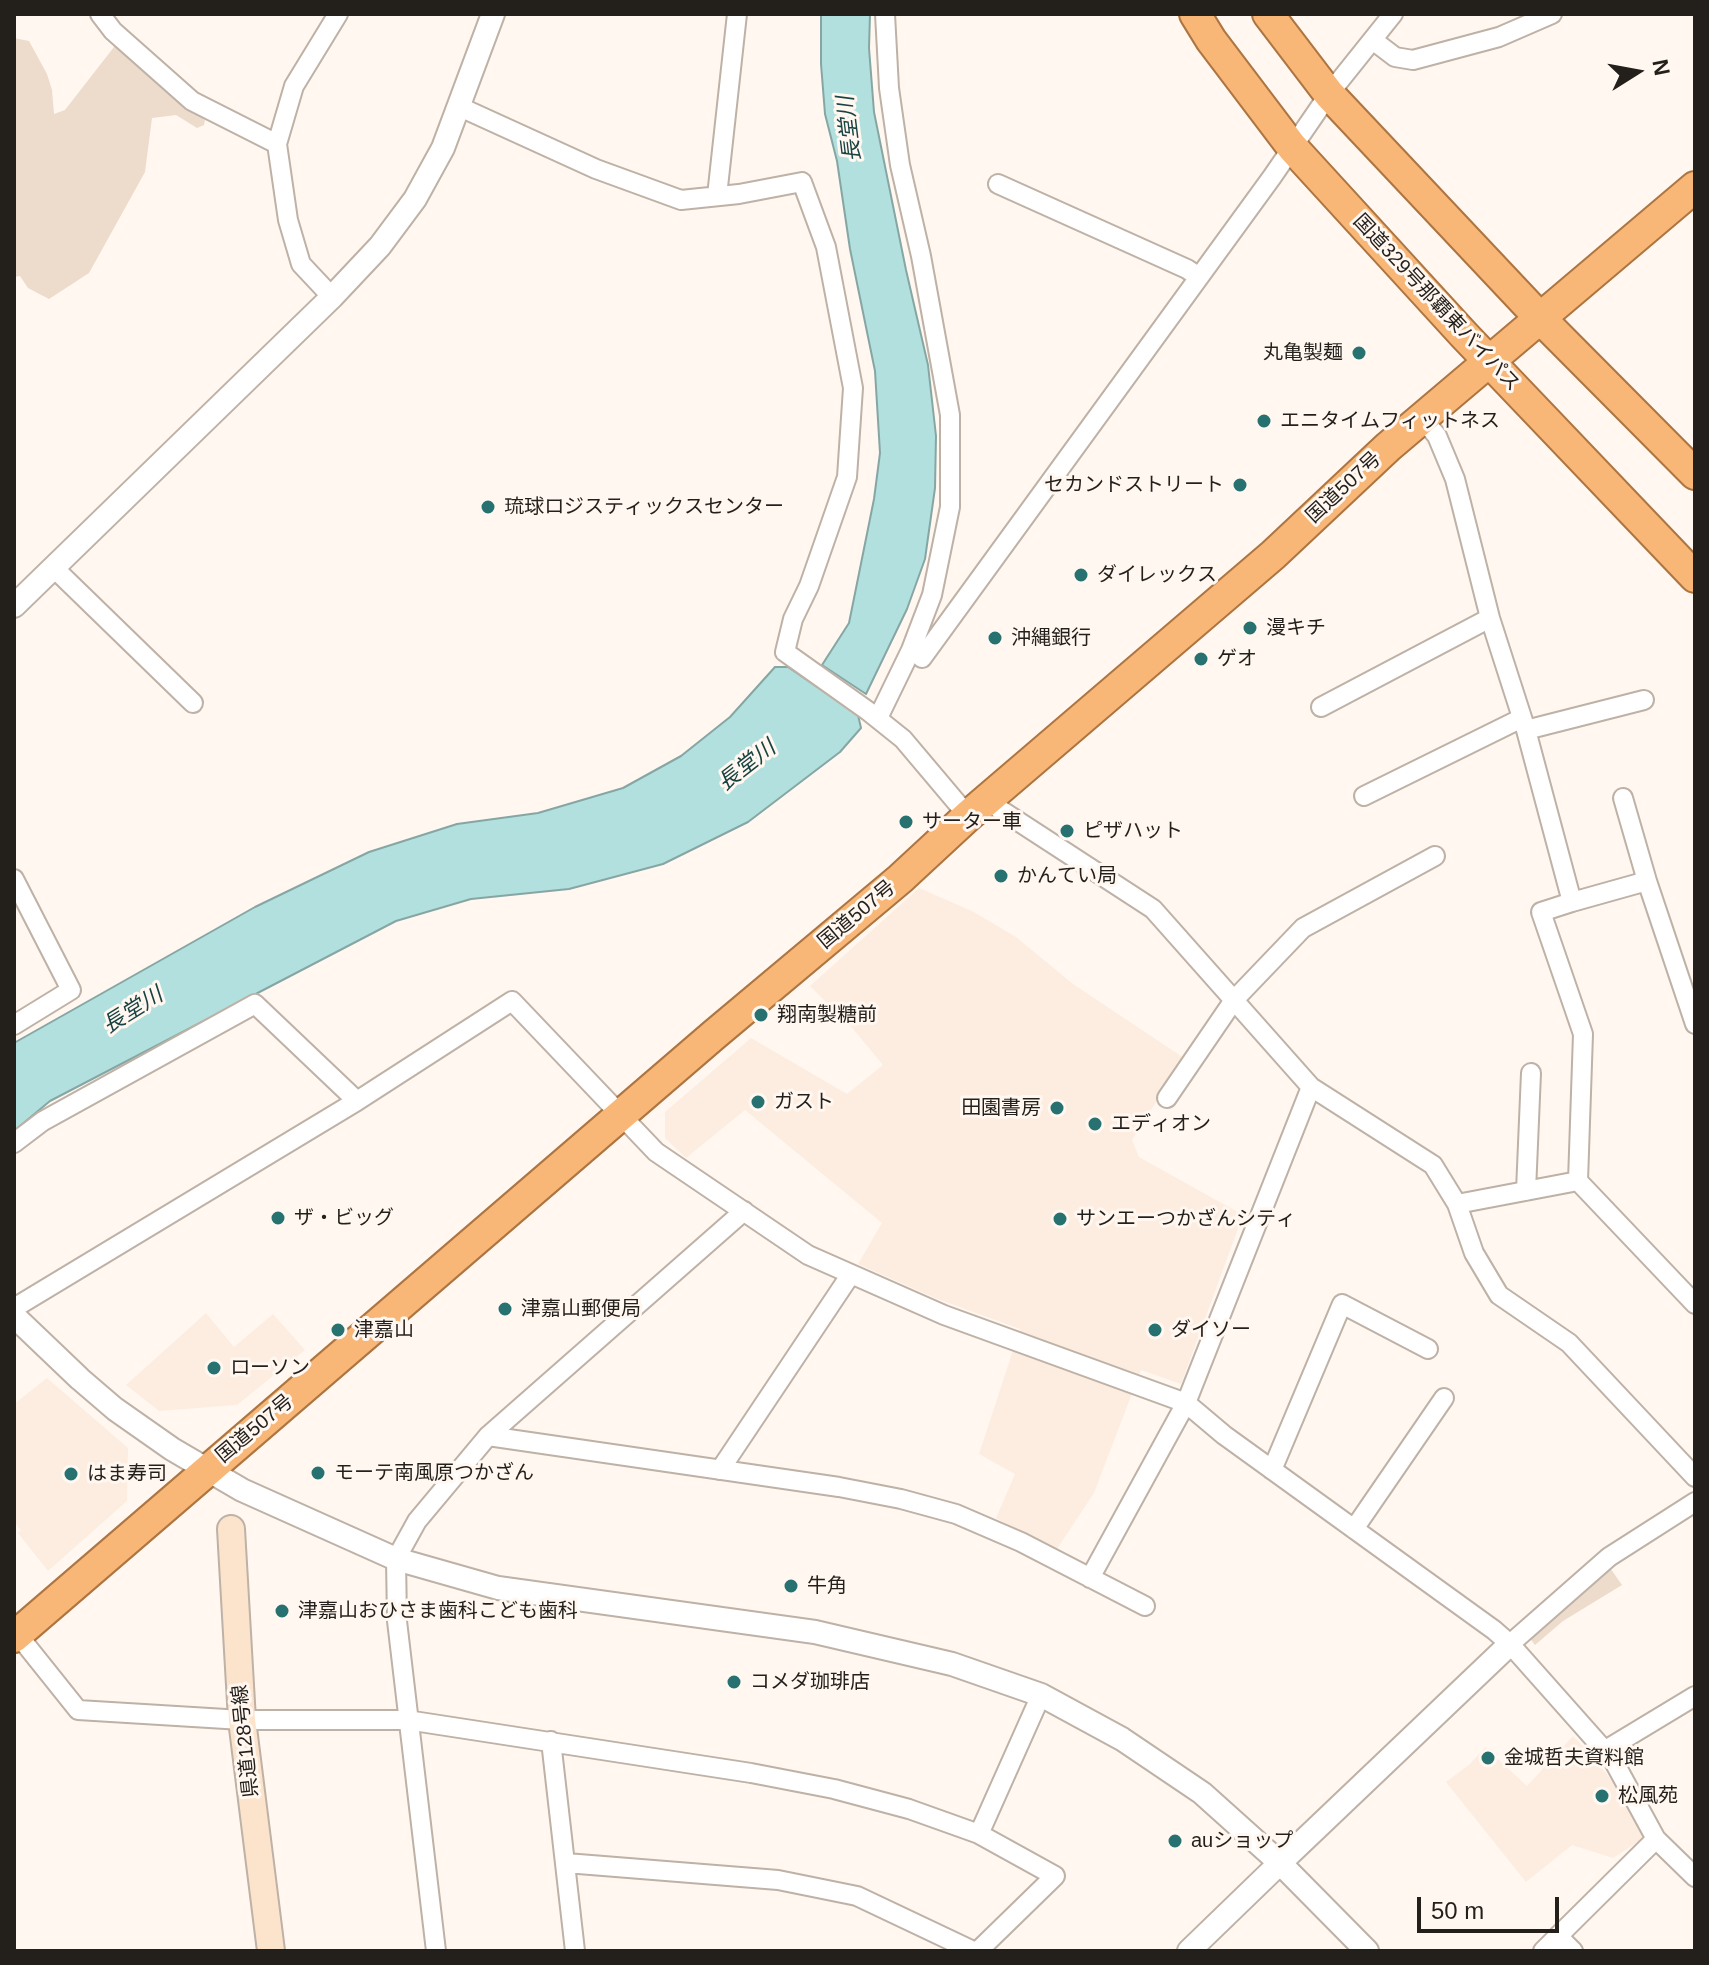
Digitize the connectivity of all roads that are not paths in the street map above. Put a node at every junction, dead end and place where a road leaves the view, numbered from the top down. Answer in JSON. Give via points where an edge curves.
{"nodes":[{"id":1,"x":100,"y":14,"type":"edge"},
{"id":2,"x":338,"y":14,"type":"edge"},
{"id":3,"x":493,"y":14,"type":"edge"},
{"id":4,"x":737,"y":14,"type":"edge"},
{"id":5,"x":885,"y":14,"type":"edge"},
{"id":6,"x":1195,"y":14,"type":"edge"},
{"id":7,"x":1268,"y":14,"type":"edge"},
{"id":8,"x":1393,"y":14,"type":"edge"},
{"id":9,"x":1552,"y":14,"type":"edge"},
{"id":10,"x":1374,"y":41,"type":"junction"},
{"id":11,"x":1329,"y":94,"type":"junction"},
{"id":12,"x":460,"y":107,"type":"junction"},
{"id":13,"x":277,"y":144,"type":"junction"},
{"id":14,"x":1292,"y":147,"type":"junction"},
{"id":15,"x":998,"y":184,"type":"dead end"},
{"id":16,"x":1695,"y":187,"type":"edge"},
{"id":17,"x":717,"y":196,"type":"junction"},
{"id":18,"x":1199,"y":277,"type":"junction"},
{"id":19,"x":332,"y":297,"type":"junction"},
{"id":20,"x":1540,"y":318,"type":"junction"},
{"id":21,"x":1489,"y":361,"type":"junction"},
{"id":22,"x":1422,"y":418,"type":"junction"},
{"id":23,"x":1695,"y":474,"type":"edge"},
{"id":24,"x":54,"y":568,"type":"junction"},
{"id":25,"x":1695,"y":577,"type":"edge"},
{"id":26,"x":14,"y":606,"type":"edge"},
{"id":27,"x":1490,"y":618,"type":"junction"},
{"id":28,"x":922,"y":658,"type":"dead end"},
{"id":29,"x":1644,"y":700,"type":"dead end"},
{"id":30,"x":193,"y":703,"type":"dead end"},
{"id":31,"x":1321,"y":707,"type":"dead end"},
{"id":32,"x":873,"y":714,"type":"junction"},
{"id":33,"x":1524,"y":724,"type":"junction"},
{"id":34,"x":1364,"y":796,"type":"dead end"},
{"id":35,"x":1623,"y":798,"type":"dead end"},
{"id":36,"x":978,"y":809,"type":"junction"},
{"id":37,"x":1435,"y":856,"type":"dead end"},
{"id":38,"x":14,"y":879,"type":"edge"},
{"id":39,"x":1647,"y":881,"type":"junction"},
{"id":40,"x":1572,"y":902,"type":"junction"},
{"id":41,"x":1234,"y":1000,"type":"junction"},
{"id":42,"x":1695,"y":1024,"type":"edge"},
{"id":43,"x":14,"y":1025,"type":"edge"},
{"id":44,"x":1531,"y":1073,"type":"dead end"},
{"id":45,"x":1311,"y":1087,"type":"junction"},
{"id":46,"x":1167,"y":1098,"type":"dead end"},
{"id":47,"x":357,"y":1101,"type":"junction"},
{"id":48,"x":621,"y":1114,"type":"junction"},
{"id":49,"x":14,"y":1143,"type":"edge"},
{"id":50,"x":1578,"y":1181,"type":"junction"},
{"id":51,"x":1526,"y":1191,"type":"junction"},
{"id":52,"x":1457,"y":1204,"type":"junction"},
{"id":53,"x":744,"y":1211,"type":"junction"},
{"id":54,"x":851,"y":1274,"type":"junction"},
{"id":55,"x":1695,"y":1303,"type":"edge"},
{"id":56,"x":14,"y":1308,"type":"edge"},
{"id":57,"x":14,"y":1316,"type":"edge"},
{"id":58,"x":1428,"y":1349,"type":"dead end"},
{"id":59,"x":1444,"y":1398,"type":"dead end"},
{"id":60,"x":1186,"y":1403,"type":"junction"},
{"id":61,"x":488,"y":1436,"type":"junction"},
{"id":62,"x":207,"y":1470,"type":"junction"},
{"id":63,"x":720,"y":1470,"type":"junction"},
{"id":64,"x":1272,"y":1470,"type":"junction"},
{"id":65,"x":1695,"y":1477,"type":"edge"},
{"id":66,"x":1695,"y":1502,"type":"edge"},
{"id":67,"x":231,"y":1529,"type":"dead end"},
{"id":68,"x":1354,"y":1529,"type":"junction"},
{"id":69,"x":396,"y":1559,"type":"junction"},
{"id":70,"x":1090,"y":1578,"type":"junction"},
{"id":71,"x":1145,"y":1606,"type":"dead end"},
{"id":72,"x":15,"y":1634,"type":"edge"},
{"id":73,"x":1510,"y":1644,"type":"junction"},
{"id":74,"x":1041,"y":1695,"type":"junction"},
{"id":75,"x":1694,"y":1698,"type":"edge"},
{"id":76,"x":242,"y":1720,"type":"junction"},
{"id":77,"x":407,"y":1720,"type":"junction"},
{"id":78,"x":551,"y":1741,"type":"junction"},
{"id":79,"x":1604,"y":1751,"type":"junction"},
{"id":80,"x":979,"y":1834,"type":"junction"},
{"id":81,"x":1656,"y":1839,"type":"junction"},
{"id":82,"x":566,"y":1863,"type":"junction"},
{"id":83,"x":1280,"y":1863,"type":"junction"},
{"id":84,"x":1695,"y":1877,"type":"edge"},
{"id":85,"x":1558,"y":1936,"type":"junction"},
{"id":86,"x":271,"y":1951,"type":"edge"},
{"id":87,"x":436,"y":1951,"type":"edge"},
{"id":88,"x":575,"y":1951,"type":"edge"},
{"id":89,"x":976,"y":1951,"type":"edge"},
{"id":90,"x":1189,"y":1951,"type":"edge"},
{"id":91,"x":1367,"y":1951,"type":"edge"},
{"id":92,"x":1543,"y":1951,"type":"edge"},
{"id":93,"x":1573,"y":1951,"type":"edge"}],
"edges":[{"from":1,"to":13,"type":"street","via":[[192,101]]},
{"from":2,"to":13,"type":"street","via":[[294,86]]},
{"from":3,"to":12,"type":"street"},
{"from":4,"to":17,"type":"street"},
{"from":5,"to":32,"type":"street","via":[[900,165],[950,415],[950,507],[932,595],[911,650]]},
{"from":6,"to":14,"type":"highway","name":"国道329号那覇東バイパス"},
{"from":7,"to":11,"type":"highway"},
{"from":8,"to":10,"type":"street"},
{"from":9,"to":10,"type":"street","via":[[1499,37],[1413,60],[1395,57]]},
{"from":10,"to":11,"type":"street"},
{"from":11,"to":14,"type":"street"},
{"from":11,"to":20,"type":"highway"},
{"from":12,"to":17,"type":"street","via":[[596,169],[681,200]]},
{"from":12,"to":19,"type":"street","via":[[415,199]]},
{"from":13,"to":19,"type":"street","via":[[288,220],[301,264]]},
{"from":14,"to":18,"type":"street"},
{"from":14,"to":21,"type":"highway","name":"国道329号那覇東バイパス"},
{"from":15,"to":18,"type":"street"},
{"from":16,"to":20,"type":"highway","name":"国道507号"},
{"from":17,"to":32,"type":"street","via":[[802,182],[826,247],[853,388],[847,477],[785,652]]},
{"from":18,"to":28,"type":"street"},
{"from":19,"to":24,"type":"street"},
{"from":20,"to":21,"type":"highway","name":"国道507号"},
{"from":20,"to":23,"type":"highway"},
{"from":21,"to":22,"type":"highway","name":"国道507号"},
{"from":21,"to":25,"type":"highway","name":"国道329号那覇東バイパス"},
{"from":22,"to":27,"type":"street","via":[[1437,436],[1455,479]]},
{"from":22,"to":36,"type":"highway","name":"国道507号","via":[[1273,555]]},
{"from":24,"to":26,"type":"street"},
{"from":24,"to":30,"type":"street"},
{"from":27,"to":31,"type":"street"},
{"from":27,"to":33,"type":"street"},
{"from":29,"to":33,"type":"street"},
{"from":32,"to":36,"type":"street"},
{"from":33,"to":34,"type":"street"},
{"from":33,"to":40,"type":"street"},
{"from":35,"to":39,"type":"street"},
{"from":36,"to":41,"type":"street","via":[[1153,909]]},
{"from":36,"to":48,"type":"highway","name":"国道507号"},
{"from":37,"to":41,"type":"street","via":[[1303,928]]},
{"from":38,"to":43,"type":"street","via":[[71,990]]},
{"from":39,"to":40,"type":"street"},
{"from":39,"to":42,"type":"street"},
{"from":40,"to":50,"type":"street","via":[[1541,912],[1583,1034]]},
{"from":41,"to":45,"type":"street"},
{"from":41,"to":46,"type":"street"},
{"from":44,"to":51,"type":"street"},
{"from":45,"to":52,"type":"street","via":[[1433,1165]]},
{"from":45,"to":60,"type":"street"},
{"from":47,"to":48,"type":"street","via":[[512,1001]]},
{"from":47,"to":49,"type":"street","via":[[255,1004],[43,1121]]},
{"from":47,"to":56,"type":"street"},
{"from":48,"to":53,"type":"street","via":[[656,1152]]},
{"from":48,"to":62,"type":"highway","name":"国道507号"},
{"from":50,"to":51,"type":"street"},
{"from":50,"to":55,"type":"street"},
{"from":51,"to":52,"type":"street"},
{"from":52,"to":65,"type":"street","via":[[1474,1253],[1499,1295],[1569,1343]]},
{"from":53,"to":54,"type":"street","via":[[808,1255]]},
{"from":53,"to":61,"type":"street"},
{"from":54,"to":60,"type":"street","via":[[944,1315]]},
{"from":54,"to":63,"type":"street"},
{"from":57,"to":62,"type":"street","via":[[115,1409]]},
{"from":58,"to":64,"type":"street","via":[[1342,1304]]},
{"from":59,"to":68,"type":"street"},
{"from":60,"to":64,"type":"street"},
{"from":60,"to":70,"type":"street"},
{"from":61,"to":63,"type":"street"},
{"from":61,"to":69,"type":"street","via":[[417,1521]]},
{"from":62,"to":69,"type":"street"},
{"from":62,"to":72,"type":"highway","name":"国道507号"},
{"from":63,"to":70,"type":"street","via":[[855,1490],[956,1514]]},
{"from":64,"to":68,"type":"street"},
{"from":66,"to":73,"type":"street","via":[[1609,1557]]},
{"from":67,"to":76,"type":"main road","name":"県道128号線"},
{"from":68,"to":73,"type":"street"},
{"from":69,"to":74,"type":"street","via":[[498,1588],[815,1632],[952,1664]]},
{"from":69,"to":77,"type":"street"},
{"from":70,"to":71,"type":"street"},
{"from":72,"to":76,"type":"street","via":[[78,1710]]},
{"from":73,"to":79,"type":"street"},
{"from":73,"to":83,"type":"street"},
{"from":74,"to":80,"type":"street"},
{"from":74,"to":83,"type":"street","via":[[1122,1739],[1202,1793]]},
{"from":75,"to":79,"type":"street"},
{"from":76,"to":77,"type":"street"},
{"from":76,"to":86,"type":"main road","name":"県道128号線"},
{"from":77,"to":78,"type":"street"},
{"from":77,"to":87,"type":"street"},
{"from":78,"to":80,"type":"street","via":[[834,1789]]},
{"from":78,"to":82,"type":"street"},
{"from":79,"to":81,"type":"street"},
{"from":80,"to":89,"type":"street","via":[[1055,1876]]},
{"from":81,"to":84,"type":"street"},
{"from":81,"to":85,"type":"street"},
{"from":82,"to":88,"type":"street"},
{"from":82,"to":89,"type":"street","via":[[778,1880],[857,1896]]},
{"from":83,"to":90,"type":"street"},
{"from":83,"to":91,"type":"street"},
{"from":85,"to":92,"type":"street"},
{"from":85,"to":93,"type":"street"}]}
